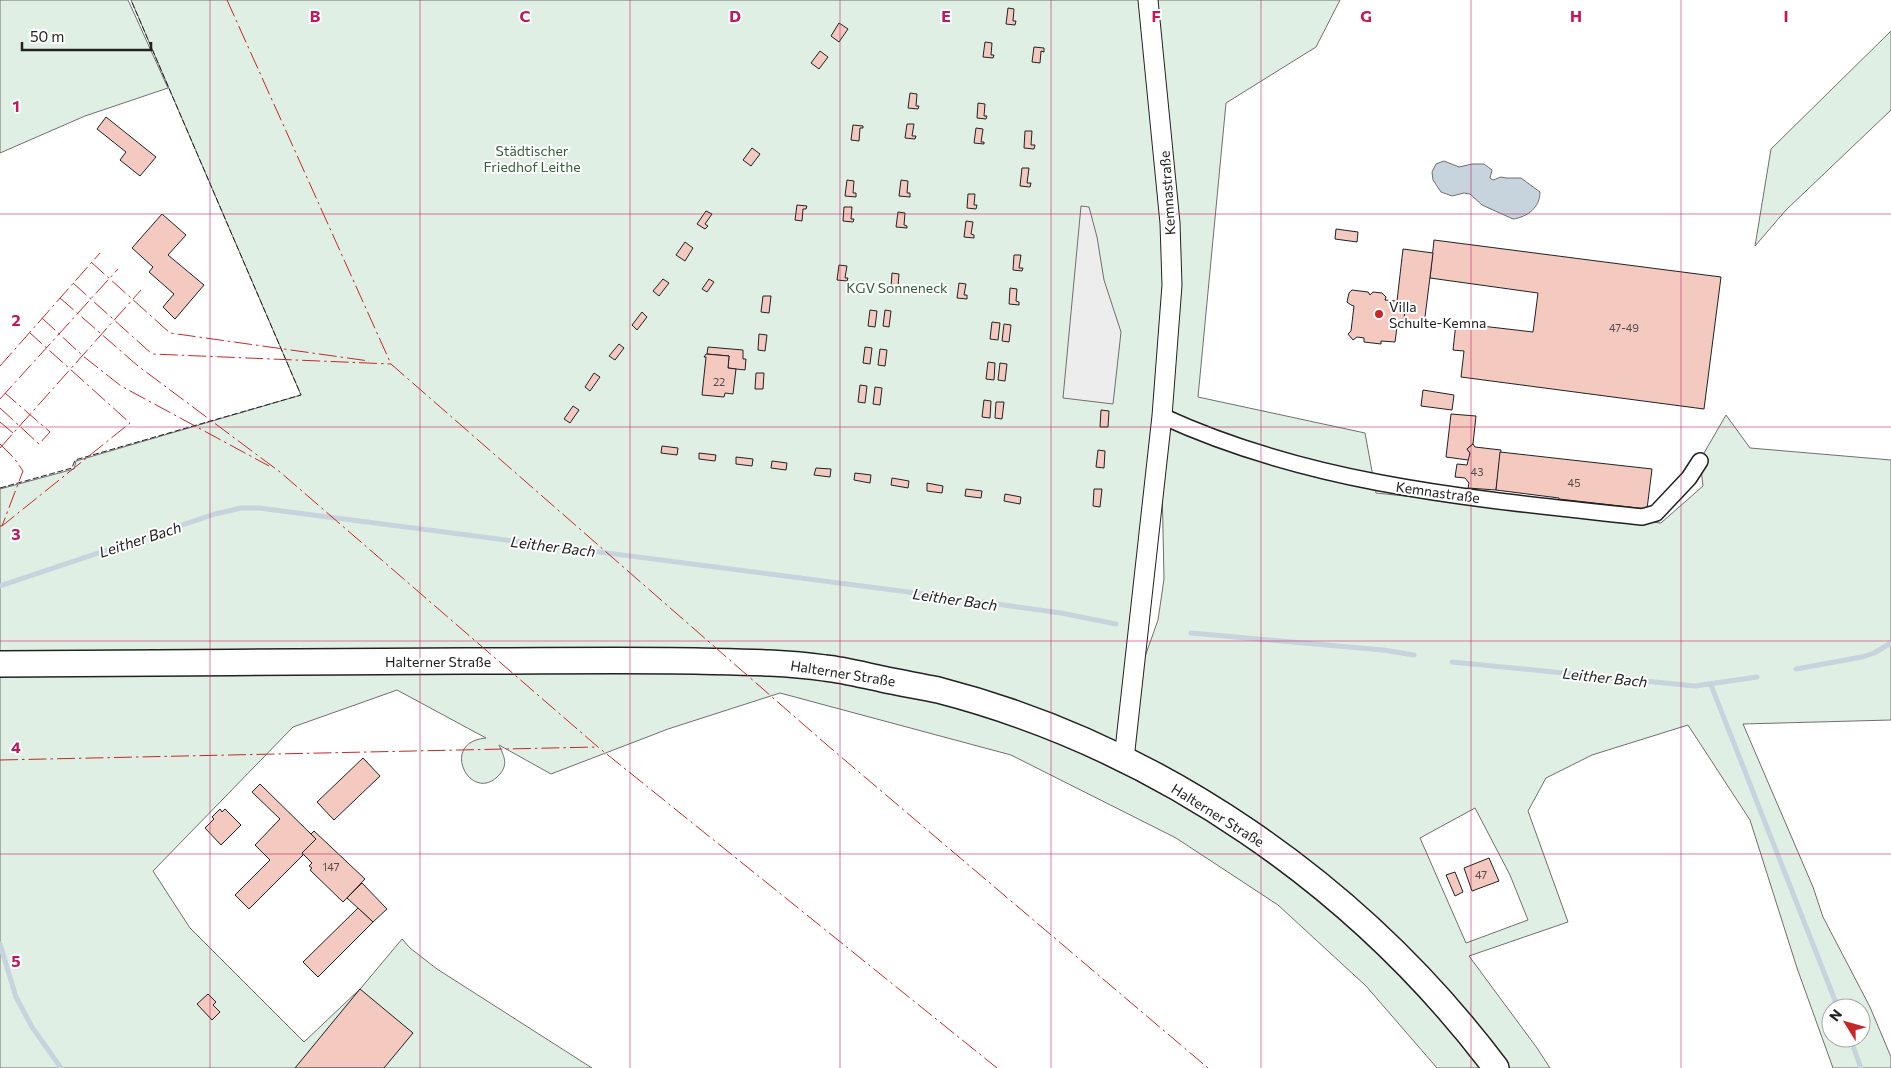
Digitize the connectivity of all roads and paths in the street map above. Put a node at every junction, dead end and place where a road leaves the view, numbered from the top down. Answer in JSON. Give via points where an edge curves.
{"nodes":[{"id":1,"x":1148,"y":0,"type":"edge"},
{"id":2,"x":1162,"y":416,"type":"junction"},
{"id":3,"x":1700,"y":461,"type":"dead end"},
{"id":4,"x":0,"y":664,"type":"edge"},
{"id":5,"x":1124,"y":759,"type":"junction"},
{"id":6,"x":1496,"y":1068,"type":"edge"}],
"edges":[{"from":1,"to":2,"type":"street","name":"Kemnastraße","via":[[1170,223],[1172,285]]},
{"from":2,"to":3,"type":"street","name":"Kemnastraße","via":[[1258,454],[1326,473],[1384,485],[1642,517],[1656,513],[1689,478]]},
{"from":2,"to":5,"type":"street","name":"Kemnastraße"},
{"from":4,"to":5,"type":"main road","name":"Halterner Straße","via":[[633,660],[776,663],[827,668],[938,690],[1015,714]]},
{"from":5,"to":6,"type":"main road","name":"Halterner Straße","via":[[1244,830],[1292,863],[1345,907],[1431,989]]}]}
